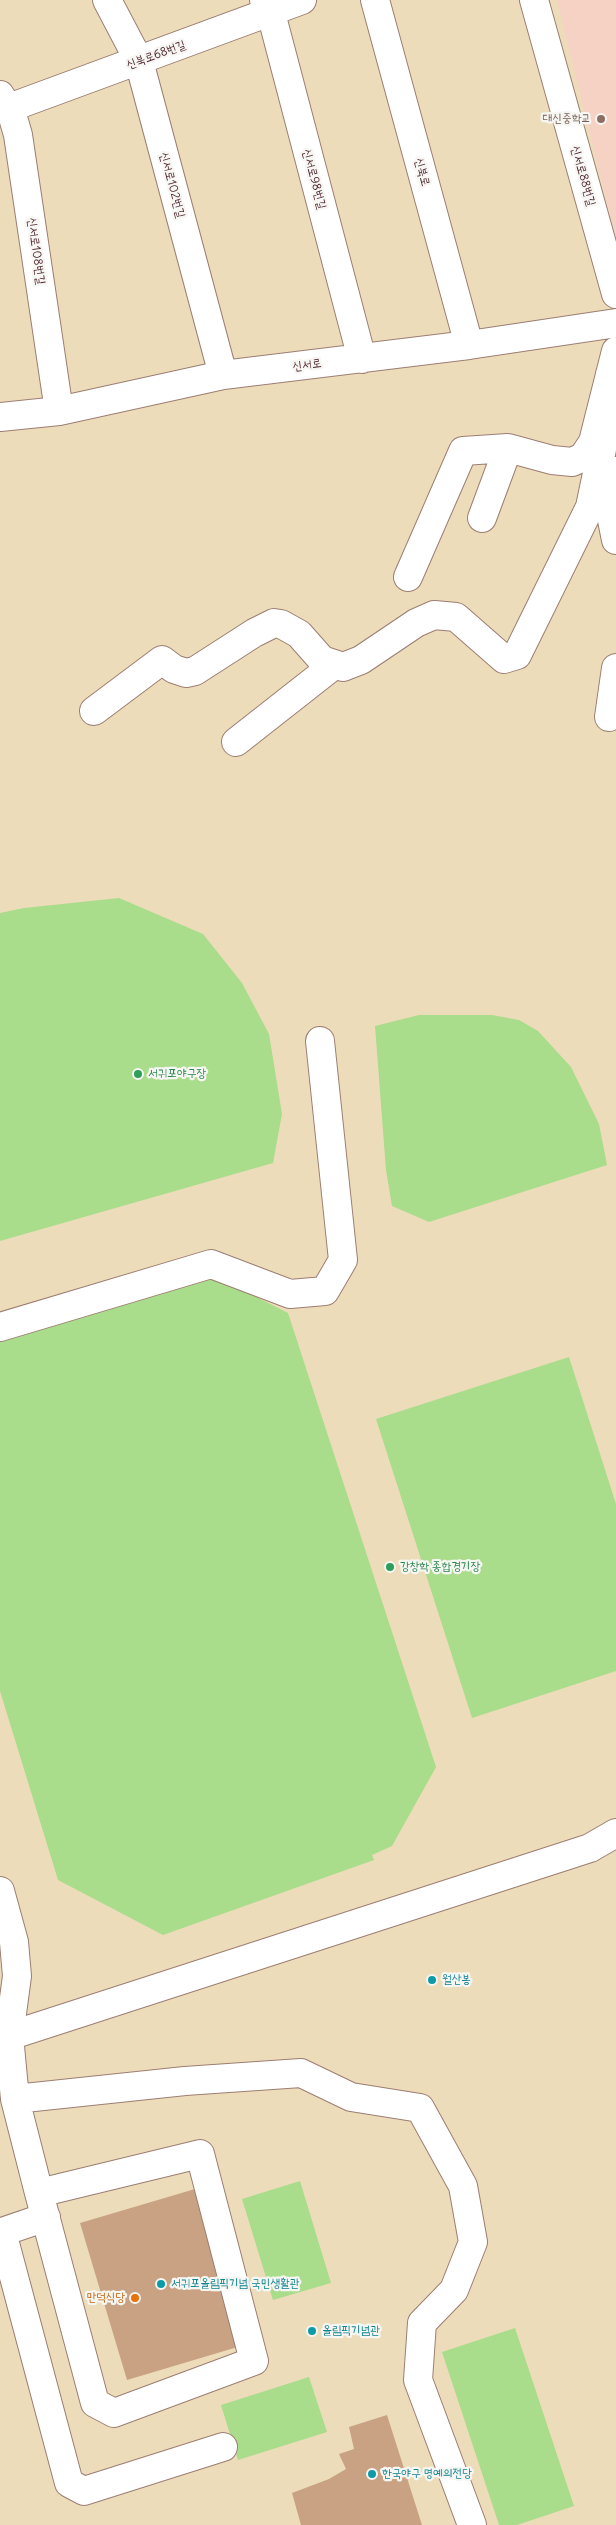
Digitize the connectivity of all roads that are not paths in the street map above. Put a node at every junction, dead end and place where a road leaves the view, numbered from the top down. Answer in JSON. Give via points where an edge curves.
{"nodes":[{"id":1,"x":107,"y":0,"type":"edge"},
{"id":2,"x":302,"y":0,"type":"edge"},
{"id":3,"x":375,"y":0,"type":"edge"},
{"id":4,"x":534,"y":0,"type":"edge"},
{"id":5,"x":267,"y":6,"type":"edge"},
{"id":6,"x":139,"y":60,"type":"junction"},
{"id":7,"x":4,"y":102,"type":"edge"},
{"id":8,"x":616,"y":294,"type":"edge"},
{"id":9,"x":616,"y":323,"type":"edge"},
{"id":10,"x":469,"y":345,"type":"junction"},
{"id":11,"x":362,"y":359,"type":"junction"},
{"id":12,"x":613,"y":362,"type":"edge"},
{"id":13,"x":223,"y":376,"type":"junction"},
{"id":14,"x":59,"y":411,"type":"junction"},
{"id":15,"x":0,"y":417,"type":"edge"},
{"id":16,"x":508,"y":448,"type":"junction"},
{"id":17,"x":616,"y":465,"type":"edge"},
{"id":18,"x":482,"y":518,"type":"dead end"},
{"id":19,"x":616,"y":540,"type":"edge"},
{"id":20,"x":408,"y":577,"type":"dead end"},
{"id":21,"x":334,"y":665,"type":"junction"},
{"id":22,"x":616,"y":668,"type":"edge"},
{"id":23,"x":94,"y":711,"type":"dead end"},
{"id":24,"x":609,"y":717,"type":"dead end"},
{"id":25,"x":236,"y":742,"type":"dead end"},
{"id":26,"x":320,"y":1041,"type":"dead end"},
{"id":27,"x":0,"y":1327,"type":"edge"},
{"id":28,"x":616,"y":1833,"type":"edge"},
{"id":29,"x":0,"y":1891,"type":"edge"},
{"id":30,"x":9,"y":2036,"type":"junction"},
{"id":31,"x":15,"y":2099,"type":"junction"},
{"id":32,"x":43,"y":2205,"type":"junction"},
{"id":33,"x":223,"y":2448,"type":"dead end"},
{"id":34,"x":472,"y":2525,"type":"edge"}],
"edges":[{"from":1,"to":6,"type":"street","name":"신서로102번길"},
{"from":2,"to":5,"type":"street","name":"신북로68번길"},
{"from":3,"to":10,"type":"street","name":"신북로"},
{"from":4,"to":8,"type":"street","name":"신서로88번길"},
{"from":5,"to":6,"type":"street","name":"신북로68번길"},
{"from":5,"to":11,"type":"street","name":"신서로98번길"},
{"from":6,"to":7,"type":"street","name":"신북로68번길"},
{"from":6,"to":13,"type":"street","name":"신서로102번길"},
{"from":7,"to":14,"type":"street","name":"신서로108번길","via":[[18,135],[22,157]]},
{"from":9,"to":10,"type":"street","name":"신서로"},
{"from":10,"to":11,"type":"street","name":"신서로"},
{"from":11,"to":13,"type":"street","name":"신서로"},
{"from":12,"to":16,"type":"street","via":[[593,442],[583,458],[572,462],[552,460]]},
{"from":12,"to":21,"type":"street","via":[[608,420],[590,507],[517,655],[504,659],[456,617],[434,615],[416,623],[361,660],[343,667]]},
{"from":13,"to":14,"type":"street","name":"신서로"},
{"from":14,"to":15,"type":"street","name":"신서로"},
{"from":16,"to":18,"type":"street"},
{"from":16,"to":20,"type":"street","via":[[464,451]]},
{"from":17,"to":19,"type":"street","via":[[609,505]]},
{"from":21,"to":23,"type":"street","via":[[322,660],[299,634],[274,623],[195,671],[186,673],[162,660]]},
{"from":21,"to":25,"type":"street"},
{"from":22,"to":24,"type":"street"},
{"from":26,"to":27,"type":"street","via":[[343,1260],[325,1291],[290,1294],[211,1264]]},
{"from":28,"to":30,"type":"street","via":[[590,1848]]},
{"from":29,"to":30,"type":"street","via":[[14,1942],[17,1976]]},
{"from":30,"to":31,"type":"street"},
{"from":31,"to":32,"type":"street"},
{"from":31,"to":34,"type":"street","via":[[184,2081],[301,2073],[350,2097],[420,2108],[463,2186],[473,2242],[454,2290],[422,2322],[418,2380]]},
{"from":32,"to":32,"type":"street","via":[[95,2403],[114,2414],[254,2360],[200,2154]]},
{"from":32,"to":33,"type":"street","via":[[2,2232],[69,2484],[84,2491]]}]}
